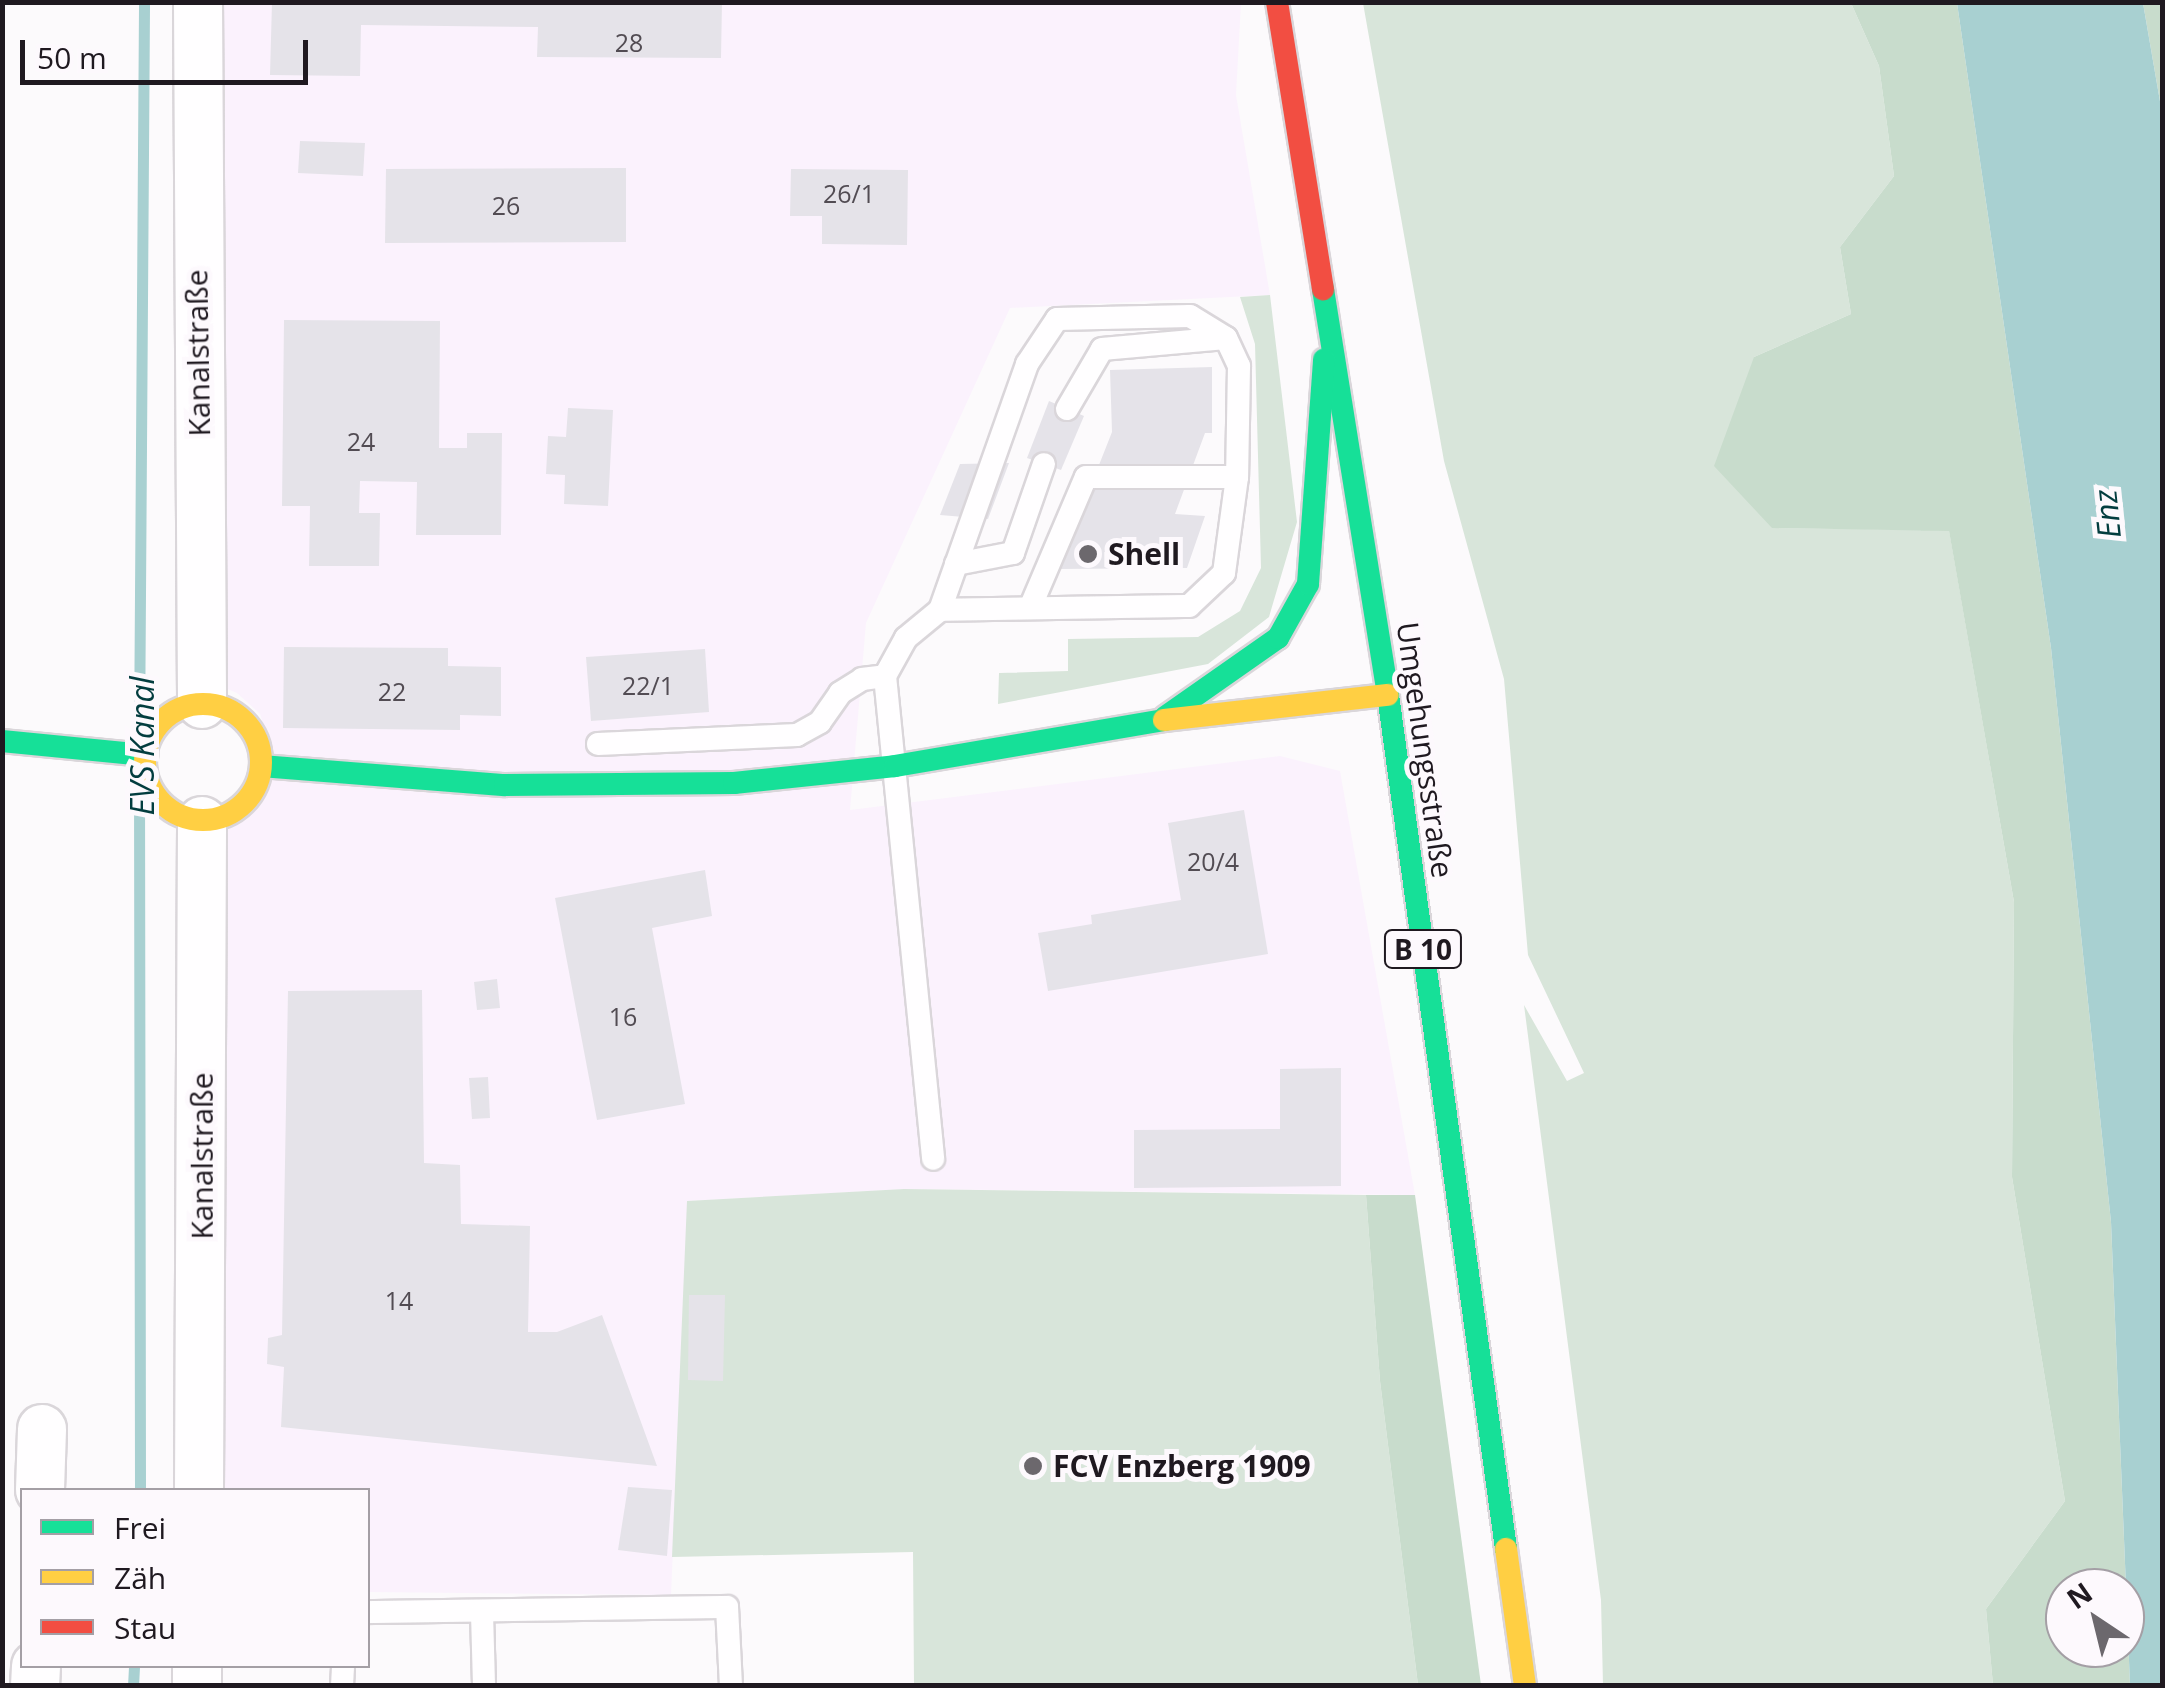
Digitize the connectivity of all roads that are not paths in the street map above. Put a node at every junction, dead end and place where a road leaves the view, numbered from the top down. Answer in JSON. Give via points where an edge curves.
{"nodes":[{"id":1,"x":198,"y":2,"type":"edge"},
{"id":2,"x":1277,"y":2,"type":"edge"},
{"id":3,"x":1326,"y":327,"type":"junction"},
{"id":4,"x":1226,"y":338,"type":"junction"},
{"id":5,"x":1067,"y":408,"type":"dead end"},
{"id":6,"x":1044,"y":464,"type":"dead end"},
{"id":7,"x":1237,"y":477,"type":"junction"},
{"id":8,"x":956,"y":564,"type":"junction"},
{"id":9,"x":1030,"y":608,"type":"junction"},
{"id":10,"x":940,"y":610,"type":"junction"},
{"id":11,"x":885,"y":676,"type":"junction"},
{"id":12,"x":1388,"y":694,"type":"junction"},
{"id":13,"x":202,"y":704,"type":"junction"},
{"id":14,"x":1160,"y":720,"type":"junction"},
{"id":15,"x":3,"y":741,"type":"edge"},
{"id":16,"x":598,"y":744,"type":"dead end"},
{"id":17,"x":146,"y":755,"type":"junction"},
{"id":18,"x":262,"y":766,"type":"junction"},
{"id":19,"x":895,"y":766,"type":"junction"},
{"id":20,"x":202,"y":822,"type":"junction"},
{"id":21,"x":933,"y":1159,"type":"dead end"},
{"id":22,"x":42,"y":1430,"type":"dead end"},
{"id":23,"x":40,"y":1488,"type":"edge"},
{"id":24,"x":199,"y":1488,"type":"edge"},
{"id":25,"x":370,"y":1612,"type":"edge"},
{"id":26,"x":482,"y":1613,"type":"junction"},
{"id":27,"x":484,"y":1686,"type":"edge"},
{"id":28,"x":732,"y":1686,"type":"edge"},
{"id":29,"x":1525,"y":1686,"type":"edge"}],
"edges":[{"from":1,"to":13,"type":"street","name":"Kanalstraße"},
{"from":2,"to":3,"type":"main road","name":"Umgehungsstraße","number":"B 10"},
{"from":3,"to":12,"type":"main road","name":"Umgehungsstraße","number":"B 10"},
{"from":3,"to":14,"type":"main road","via":[[1308,584],[1278,638]]},
{"from":4,"to":5,"type":"lane","via":[[1102,349]]},
{"from":4,"to":7,"type":"lane","via":[[1240,366]]},
{"from":4,"to":8,"type":"lane","via":[[1190,316],[1056,320],[1027,364]]},
{"from":6,"to":8,"type":"lane","via":[[1013,553]]},
{"from":7,"to":9,"type":"lane","via":[[1086,477]]},
{"from":7,"to":9,"type":"lane","via":[[1224,574],[1189,606]]},
{"from":8,"to":10,"type":"lane"},
{"from":9,"to":10,"type":"lane"},
{"from":10,"to":11,"type":"lane","via":[[906,638]]},
{"from":11,"to":16,"type":"lane","via":[[862,679],[840,693],[820,722],[798,735]]},
{"from":11,"to":19,"type":"lane"},
{"from":12,"to":14,"type":"main road"},
{"from":12,"to":29,"type":"main road","name":"Umgehungsstraße","number":"B 10"},
{"from":13,"to":17,"type":"main road","via":[[166,718]]},
{"from":13,"to":18,"type":"main road","via":[[244,721],[258,741]]},
{"from":14,"to":19,"type":"main road"},
{"from":15,"to":17,"type":"main road"},
{"from":17,"to":20,"type":"main road","via":[[149,784],[162,804]]},
{"from":18,"to":19,"type":"main road","via":[[616,786]]},
{"from":18,"to":20,"type":"main road","via":[[248,800]]},
{"from":19,"to":21,"type":"lane"},
{"from":20,"to":24,"type":"street","name":"Kanalstraße"},
{"from":22,"to":23,"type":"street"},
{"from":25,"to":26,"type":"lane"},
{"from":26,"to":27,"type":"lane"},
{"from":26,"to":28,"type":"lane","via":[[727,1607]]}]}
